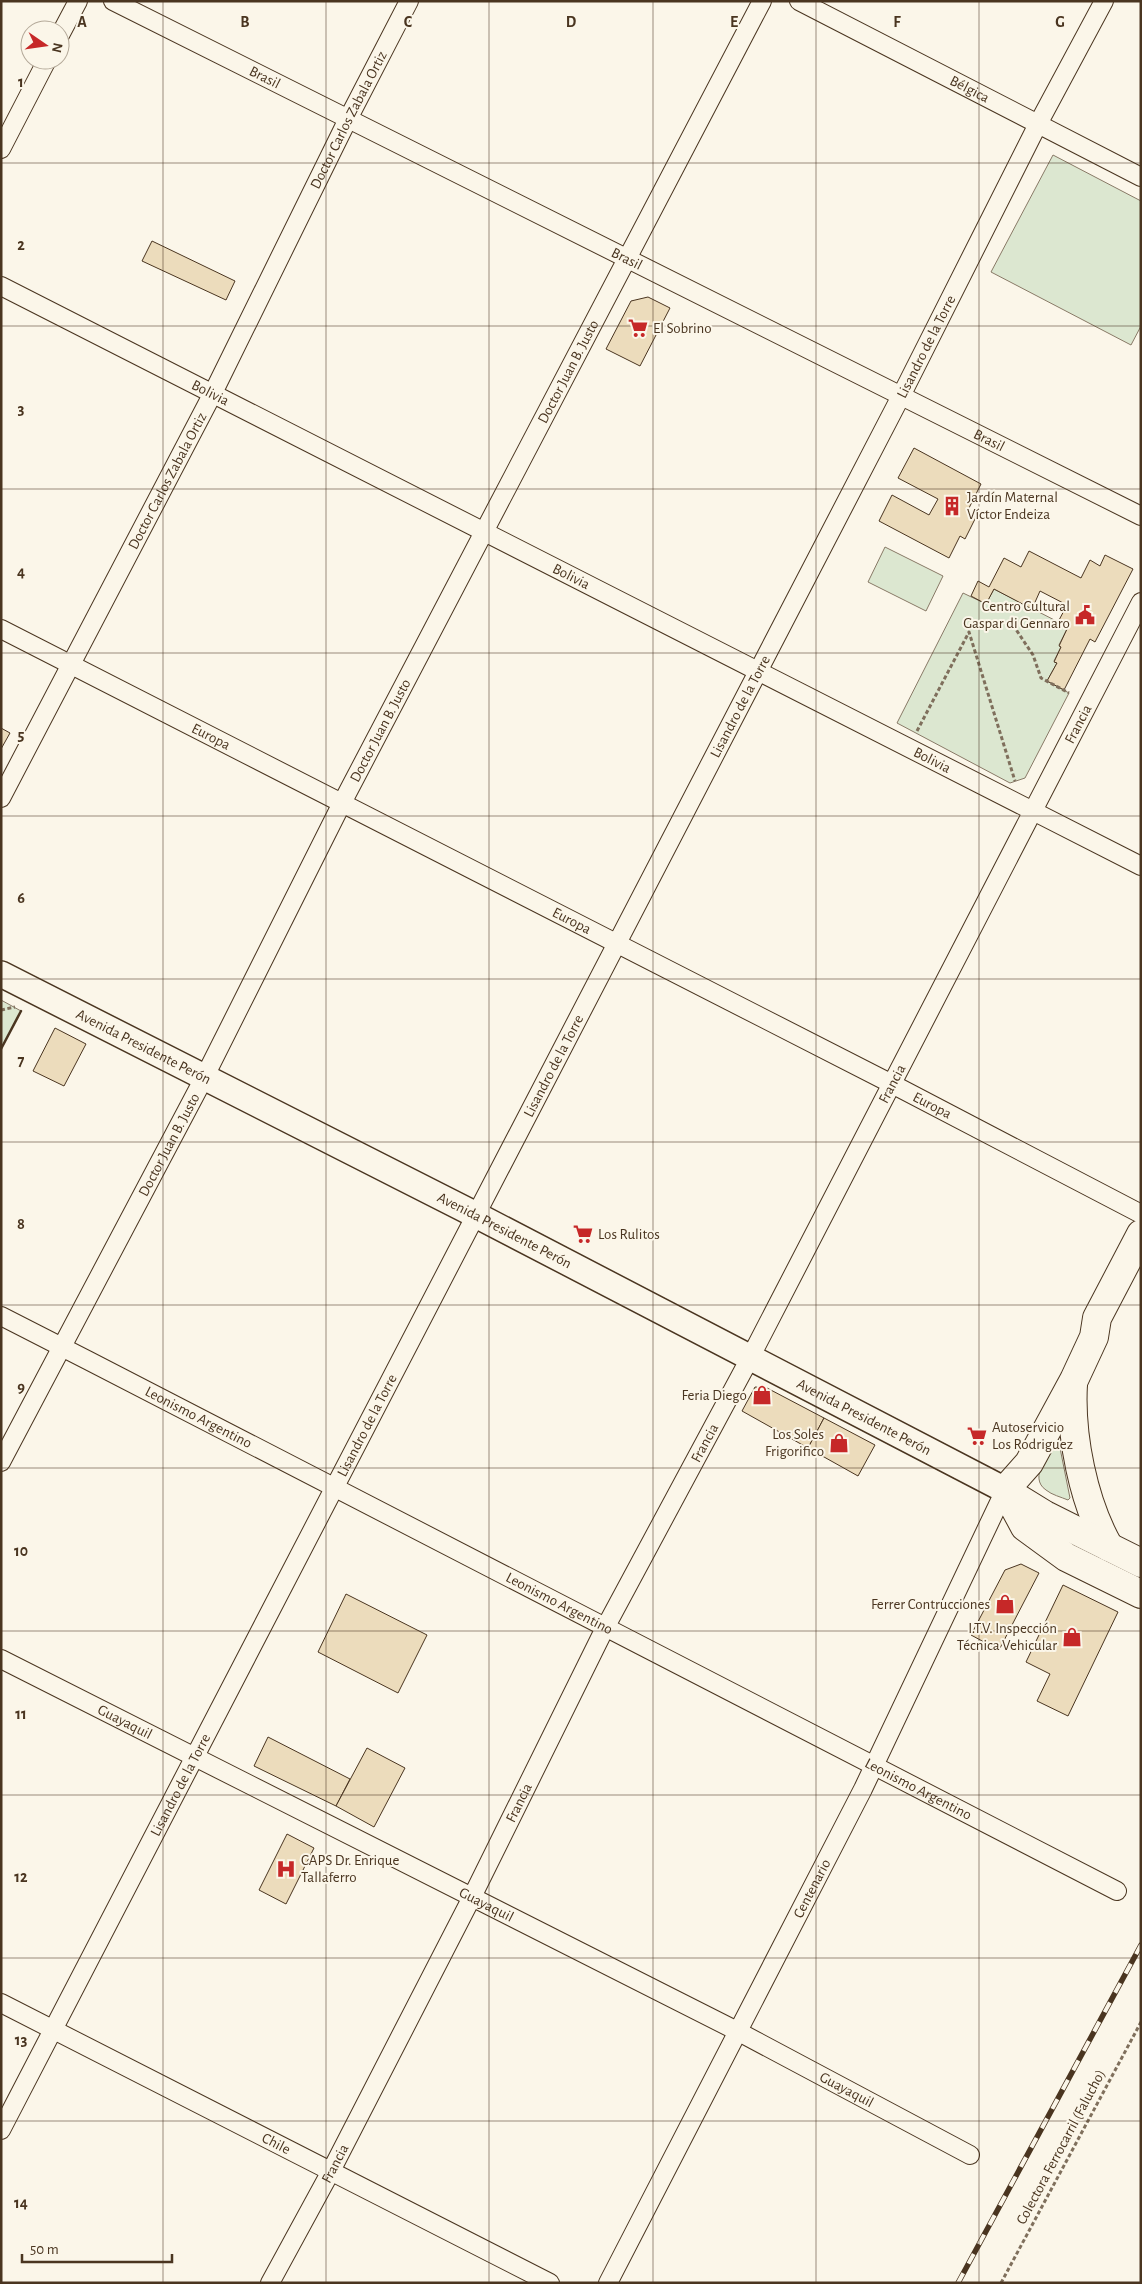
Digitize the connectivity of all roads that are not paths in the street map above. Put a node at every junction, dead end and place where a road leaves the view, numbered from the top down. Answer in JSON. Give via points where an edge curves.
{"nodes":[{"id":1,"x":78,"y":1,"type":"edge"},
{"id":2,"x":113,"y":1,"type":"edge"},
{"id":3,"x":409,"y":1,"type":"edge"},
{"id":4,"x":762,"y":1,"type":"edge"},
{"id":5,"x":799,"y":1,"type":"edge"},
{"id":6,"x":1104,"y":1,"type":"edge"},
{"id":7,"x":68,"y":20,"type":"edge"},
{"id":8,"x":42,"y":70,"type":"edge"},
{"id":9,"x":348,"y":119,"type":"junction"},
{"id":10,"x":1038,"y":124,"type":"junction"},
{"id":11,"x":1,"y":149,"type":"edge"},
{"id":12,"x":1141,"y":177,"type":"edge"},
{"id":13,"x":626,"y":257,"type":"junction"},
{"id":14,"x":1,"y":286,"type":"edge"},
{"id":15,"x":213,"y":393,"type":"junction"},
{"id":16,"x":902,"y":396,"type":"junction"},
{"id":17,"x":1141,"y":516,"type":"edge"},
{"id":18,"x":484,"y":531,"type":"junction"},
{"id":19,"x":1141,"y":602,"type":"edge"},
{"id":20,"x":1,"y":629,"type":"edge"},
{"id":21,"x":71,"y":664,"type":"junction"},
{"id":22,"x":759,"y":670,"type":"junction"},
{"id":23,"x":1,"y":798,"type":"edge"},
{"id":24,"x":342,"y":803,"type":"junction"},
{"id":25,"x":1033,"y":810,"type":"junction"},
{"id":26,"x":1141,"y":866,"type":"edge"},
{"id":27,"x":617,"y":943,"type":"junction"},
{"id":28,"x":1,"y":974,"type":"edge"},
{"id":29,"x":204,"y":1078,"type":"junction"},
{"id":30,"x":892,"y":1084,"type":"junction"},
{"id":31,"x":476,"y":1214,"type":"junction"},
{"id":32,"x":1141,"y":1214,"type":"edge"},
{"id":33,"x":1141,"y":1234,"type":"edge"},
{"id":34,"x":1,"y":1316,"type":"edge"},
{"id":35,"x":1097,"y":1318,"type":"junction"},
{"id":36,"x":63,"y":1348,"type":"junction"},
{"id":37,"x":750,"y":1358,"type":"junction"},
{"id":38,"x":1074,"y":1380,"type":"junction"},
{"id":39,"x":1,"y":1462,"type":"edge"},
{"id":40,"x":335,"y":1486,"type":"junction"},
{"id":41,"x":1005,"y":1490,"type":"junction"},
{"id":42,"x":1109,"y":1547,"type":"junction"},
{"id":43,"x":1141,"y":1563,"type":"edge"},
{"id":44,"x":1141,"y":1594,"type":"edge"},
{"id":45,"x":605,"y":1628,"type":"junction"},
{"id":46,"x":1,"y":1659,"type":"edge"},
{"id":47,"x":194,"y":1758,"type":"junction"},
{"id":48,"x":874,"y":1766,"type":"junction"},
{"id":49,"x":1117,"y":1891,"type":"dead end"},
{"id":50,"x":472,"y":1897,"type":"junction"},
{"id":51,"x":1,"y":2003,"type":"edge"},
{"id":52,"x":53,"y":2029,"type":"junction"},
{"id":53,"x":739,"y":2032,"type":"junction"},
{"id":54,"x":1,"y":2130,"type":"edge"},
{"id":55,"x":970,"y":2155,"type":"dead end"},
{"id":56,"x":331,"y":2171,"type":"junction"},
{"id":57,"x":270,"y":2283,"type":"edge"},
{"id":58,"x":550,"y":2283,"type":"edge"},
{"id":59,"x":608,"y":2283,"type":"edge"}],
"edges":[{"from":1,"to":7,"type":"street"},
{"from":2,"to":9,"type":"street","name":"Brasil"},
{"from":3,"to":9,"type":"street","name":"Doctor Carlos Zabala Ortiz"},
{"from":4,"to":13,"type":"street","name":"Doctor Juan B. Justo"},
{"from":5,"to":10,"type":"street","name":"Bélgica"},
{"from":6,"to":10,"type":"street","name":"Lisandro de la Torre"},
{"from":8,"to":11,"type":"street"},
{"from":9,"to":13,"type":"street","name":"Brasil"},
{"from":9,"to":15,"type":"street","name":"Doctor Carlos Zabala Ortiz"},
{"from":10,"to":12,"type":"street","name":"Bélgica"},
{"from":10,"to":16,"type":"street","name":"Lisandro de la Torre"},
{"from":13,"to":16,"type":"street","name":"Brasil"},
{"from":13,"to":18,"type":"street","name":"Doctor Juan B. Justo"},
{"from":14,"to":15,"type":"street","name":"Bolivia"},
{"from":15,"to":18,"type":"street","name":"Bolivia"},
{"from":15,"to":21,"type":"street","name":"Doctor Carlos Zabala Ortiz"},
{"from":16,"to":17,"type":"street","name":"Brasil"},
{"from":16,"to":22,"type":"street","name":"Lisandro de la Torre"},
{"from":18,"to":22,"type":"street","name":"Bolivia"},
{"from":18,"to":24,"type":"street","name":"Doctor Juan B. Justo"},
{"from":19,"to":25,"type":"street","name":"Francia"},
{"from":20,"to":21,"type":"street","name":"Europa"},
{"from":21,"to":23,"type":"street","name":"Doctor Carlos Zabala Ortiz"},
{"from":21,"to":24,"type":"street","name":"Europa"},
{"from":22,"to":25,"type":"street","name":"Bolivia"},
{"from":22,"to":27,"type":"street","name":"Lisandro de la Torre"},
{"from":24,"to":27,"type":"street","name":"Europa"},
{"from":24,"to":29,"type":"street","name":"Doctor Juan B. Justo"},
{"from":25,"to":26,"type":"street","name":"Bolivia"},
{"from":25,"to":30,"type":"street","name":"Francia"},
{"from":27,"to":30,"type":"street","name":"Europa"},
{"from":27,"to":31,"type":"street","name":"Lisandro de la Torre"},
{"from":28,"to":29,"type":"main road","name":"Avenida Presidente Perón"},
{"from":29,"to":31,"type":"main road","name":"Avenida Presidente Perón"},
{"from":29,"to":36,"type":"street","name":"Doctor Juan B. Justo"},
{"from":30,"to":32,"type":"street","name":"Europa"},
{"from":30,"to":37,"type":"street","name":"Francia"},
{"from":31,"to":37,"type":"main road","name":"Avenida Presidente Perón"},
{"from":31,"to":40,"type":"street","name":"Lisandro de la Torre"},
{"from":33,"to":35,"type":"main road"},
{"from":34,"to":36,"type":"street","name":"Leonismo Argentino"},
{"from":35,"to":38,"type":"main road","via":[[1094,1336]]},
{"from":35,"to":41,"type":"main road","via":[[1079,1333],[1014,1457]]},
{"from":36,"to":39,"type":"street","name":"Doctor Juan B. Justo"},
{"from":36,"to":40,"type":"street","name":"Leonismo Argentino"},
{"from":37,"to":41,"type":"main road","name":"Avenida Presidente Perón"},
{"from":37,"to":45,"type":"street","name":"Francia"},
{"from":38,"to":41,"type":"main road","via":[[1028,1463]]},
{"from":38,"to":42,"type":"main road","via":[[1073,1426],[1089,1503],[1096,1525]]},
{"from":40,"to":45,"type":"street","name":"Leonismo Argentino"},
{"from":40,"to":47,"type":"street","name":"Lisandro de la Torre"},
{"from":41,"to":42,"type":"main road","name":"Avenida Presidente Perón","via":[[1045,1515]]},
{"from":41,"to":44,"type":"main road","via":[[1025,1527],[1066,1557]]},
{"from":41,"to":48,"type":"street","name":"Centenario"},
{"from":42,"to":43,"type":"main road","name":"Avenida Presidente Perón"},
{"from":45,"to":48,"type":"street","name":"Leonismo Argentino"},
{"from":45,"to":50,"type":"street","name":"Francia"},
{"from":46,"to":47,"type":"street","name":"Guayaquil"},
{"from":47,"to":50,"type":"street","name":"Guayaquil"},
{"from":47,"to":52,"type":"street","name":"Lisandro de la Torre"},
{"from":48,"to":49,"type":"street","name":"Leonismo Argentino"},
{"from":48,"to":53,"type":"street","name":"Centenario"},
{"from":50,"to":53,"type":"street","name":"Guayaquil"},
{"from":50,"to":56,"type":"street","name":"Francia"},
{"from":51,"to":52,"type":"street","name":"Chile"},
{"from":52,"to":54,"type":"street","name":"Lisandro de la Torre"},
{"from":52,"to":56,"type":"street","name":"Chile"},
{"from":53,"to":55,"type":"street","name":"Guayaquil"},
{"from":53,"to":59,"type":"street","name":"Centenario"},
{"from":56,"to":57,"type":"street","name":"Francia"},
{"from":56,"to":58,"type":"street","name":"Chile"}]}
